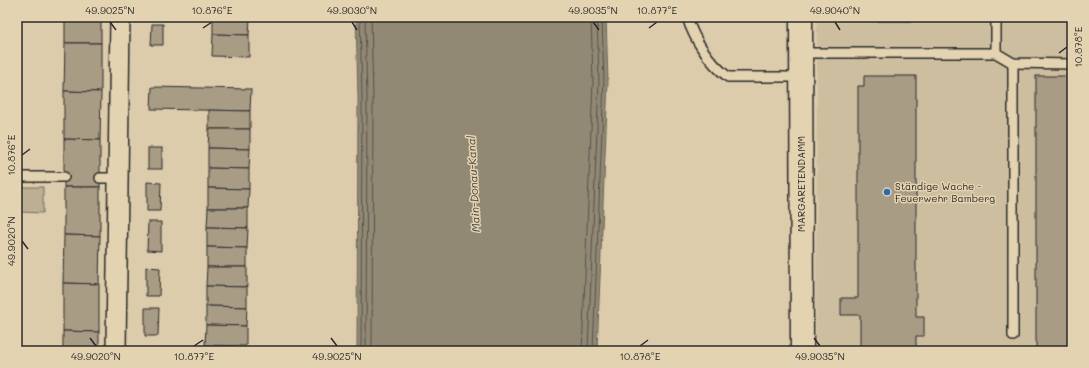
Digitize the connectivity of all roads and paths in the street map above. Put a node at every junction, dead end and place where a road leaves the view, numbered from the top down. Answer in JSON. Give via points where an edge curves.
{"nodes":[{"id":1,"x":120,"y":17,"type":"edge"},
{"id":2,"x":687,"y":17,"type":"edge"},
{"id":3,"x":801,"y":17,"type":"edge"},
{"id":4,"x":996,"y":17,"type":"edge"},
{"id":5,"x":801,"y":53,"type":"junction"},
{"id":6,"x":996,"y":53,"type":"junction"},
{"id":7,"x":1013,"y":63,"type":"junction"},
{"id":8,"x":1072,"y":64,"type":"edge"},
{"id":9,"x":801,"y":77,"type":"junction"},
{"id":10,"x":17,"y":177,"type":"edge"},
{"id":11,"x":64,"y":177,"type":"dead end"},
{"id":12,"x":1013,"y":336,"type":"dead end"},
{"id":13,"x":116,"y":351,"type":"edge"},
{"id":14,"x":802,"y":351,"type":"edge"}],
"edges":[{"from":1,"to":13,"type":"street","via":[[109,178]]},
{"from":2,"to":9,"type":"lane","via":[[699,43],[717,69],[728,78]]},
{"from":3,"to":5,"type":"street","name":"MARGARETENDAMM"},
{"from":4,"to":6,"type":"lane"},
{"from":5,"to":6,"type":"lane"},
{"from":5,"to":9,"type":"street","name":"MARGARETENDAMM"},
{"from":6,"to":7,"type":"lane"},
{"from":7,"to":8,"type":"lane"},
{"from":7,"to":12,"type":"lane"},
{"from":9,"to":14,"type":"street","name":"MARGARETENDAMM"},
{"from":10,"to":11,"type":"lane"}]}
